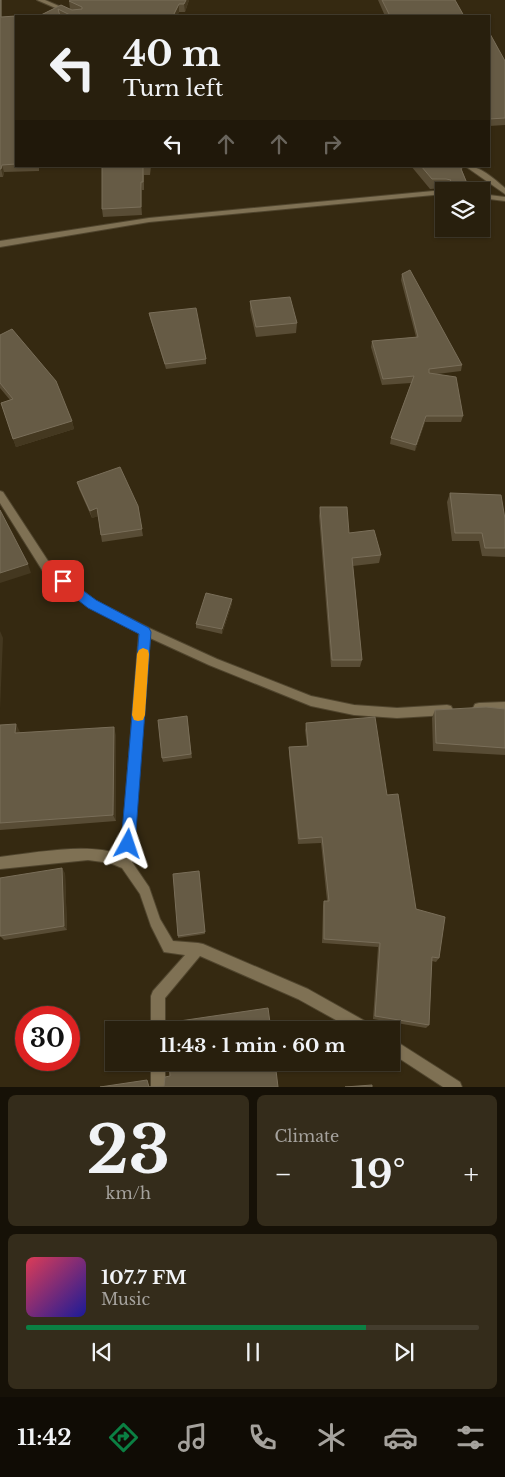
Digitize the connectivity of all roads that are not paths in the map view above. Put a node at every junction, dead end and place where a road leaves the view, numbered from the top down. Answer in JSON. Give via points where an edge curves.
{"nodes":[{"id":1,"x":40,"y":0,"type":"edge"},
{"id":2,"x":77,"y":15,"type":"edge"},
{"id":3,"x":470,"y":167,"type":"edge"},
{"id":4,"x":505,"y":192,"type":"edge"},
{"id":5,"x":435,"y":193,"type":"edge"},
{"id":6,"x":490,"y":197,"type":"edge"},
{"id":7,"x":505,"y":199,"type":"edge"},
{"id":8,"x":0,"y":244,"type":"edge"},
{"id":9,"x":0,"y":495,"type":"edge"},
{"id":10,"x":145,"y":632,"type":"junction"},
{"id":11,"x":505,"y":707,"type":"edge"},
{"id":12,"x":0,"y":863,"type":"edge"},
{"id":13,"x":126,"y":864,"type":"junction"},
{"id":14,"x":198,"y":949,"type":"junction"},
{"id":15,"x":158,"y":1021,"type":"edge"},
{"id":16,"x":351,"y":1021,"type":"edge"},
{"id":17,"x":400,"y":1051,"type":"edge"},
{"id":18,"x":158,"y":1071,"type":"edge"},
{"id":19,"x":158,"y":1087,"type":"edge"},
{"id":20,"x":455,"y":1087,"type":"edge"}],
"edges":[{"from":1,"to":2,"type":"street"},
{"from":3,"to":4,"type":"street"},
{"from":5,"to":8,"type":"street","via":[[149,220]]},
{"from":6,"to":7,"type":"street"},
{"from":9,"to":10,"type":"street","via":[[48,570],[92,604]]},
{"from":10,"to":11,"type":"street","via":[[312,701],[354,710],[397,712]]},
{"from":10,"to":13,"type":"street"},
{"from":12,"to":13,"type":"street","via":[[88,854],[110,857]]},
{"from":13,"to":14,"type":"street","via":[[145,891],[155,922],[169,947]]},
{"from":14,"to":15,"type":"street","via":[[158,996]]},
{"from":14,"to":16,"type":"street","via":[[303,994]]},
{"from":17,"to":20,"type":"street"},
{"from":18,"to":19,"type":"street"}]}
